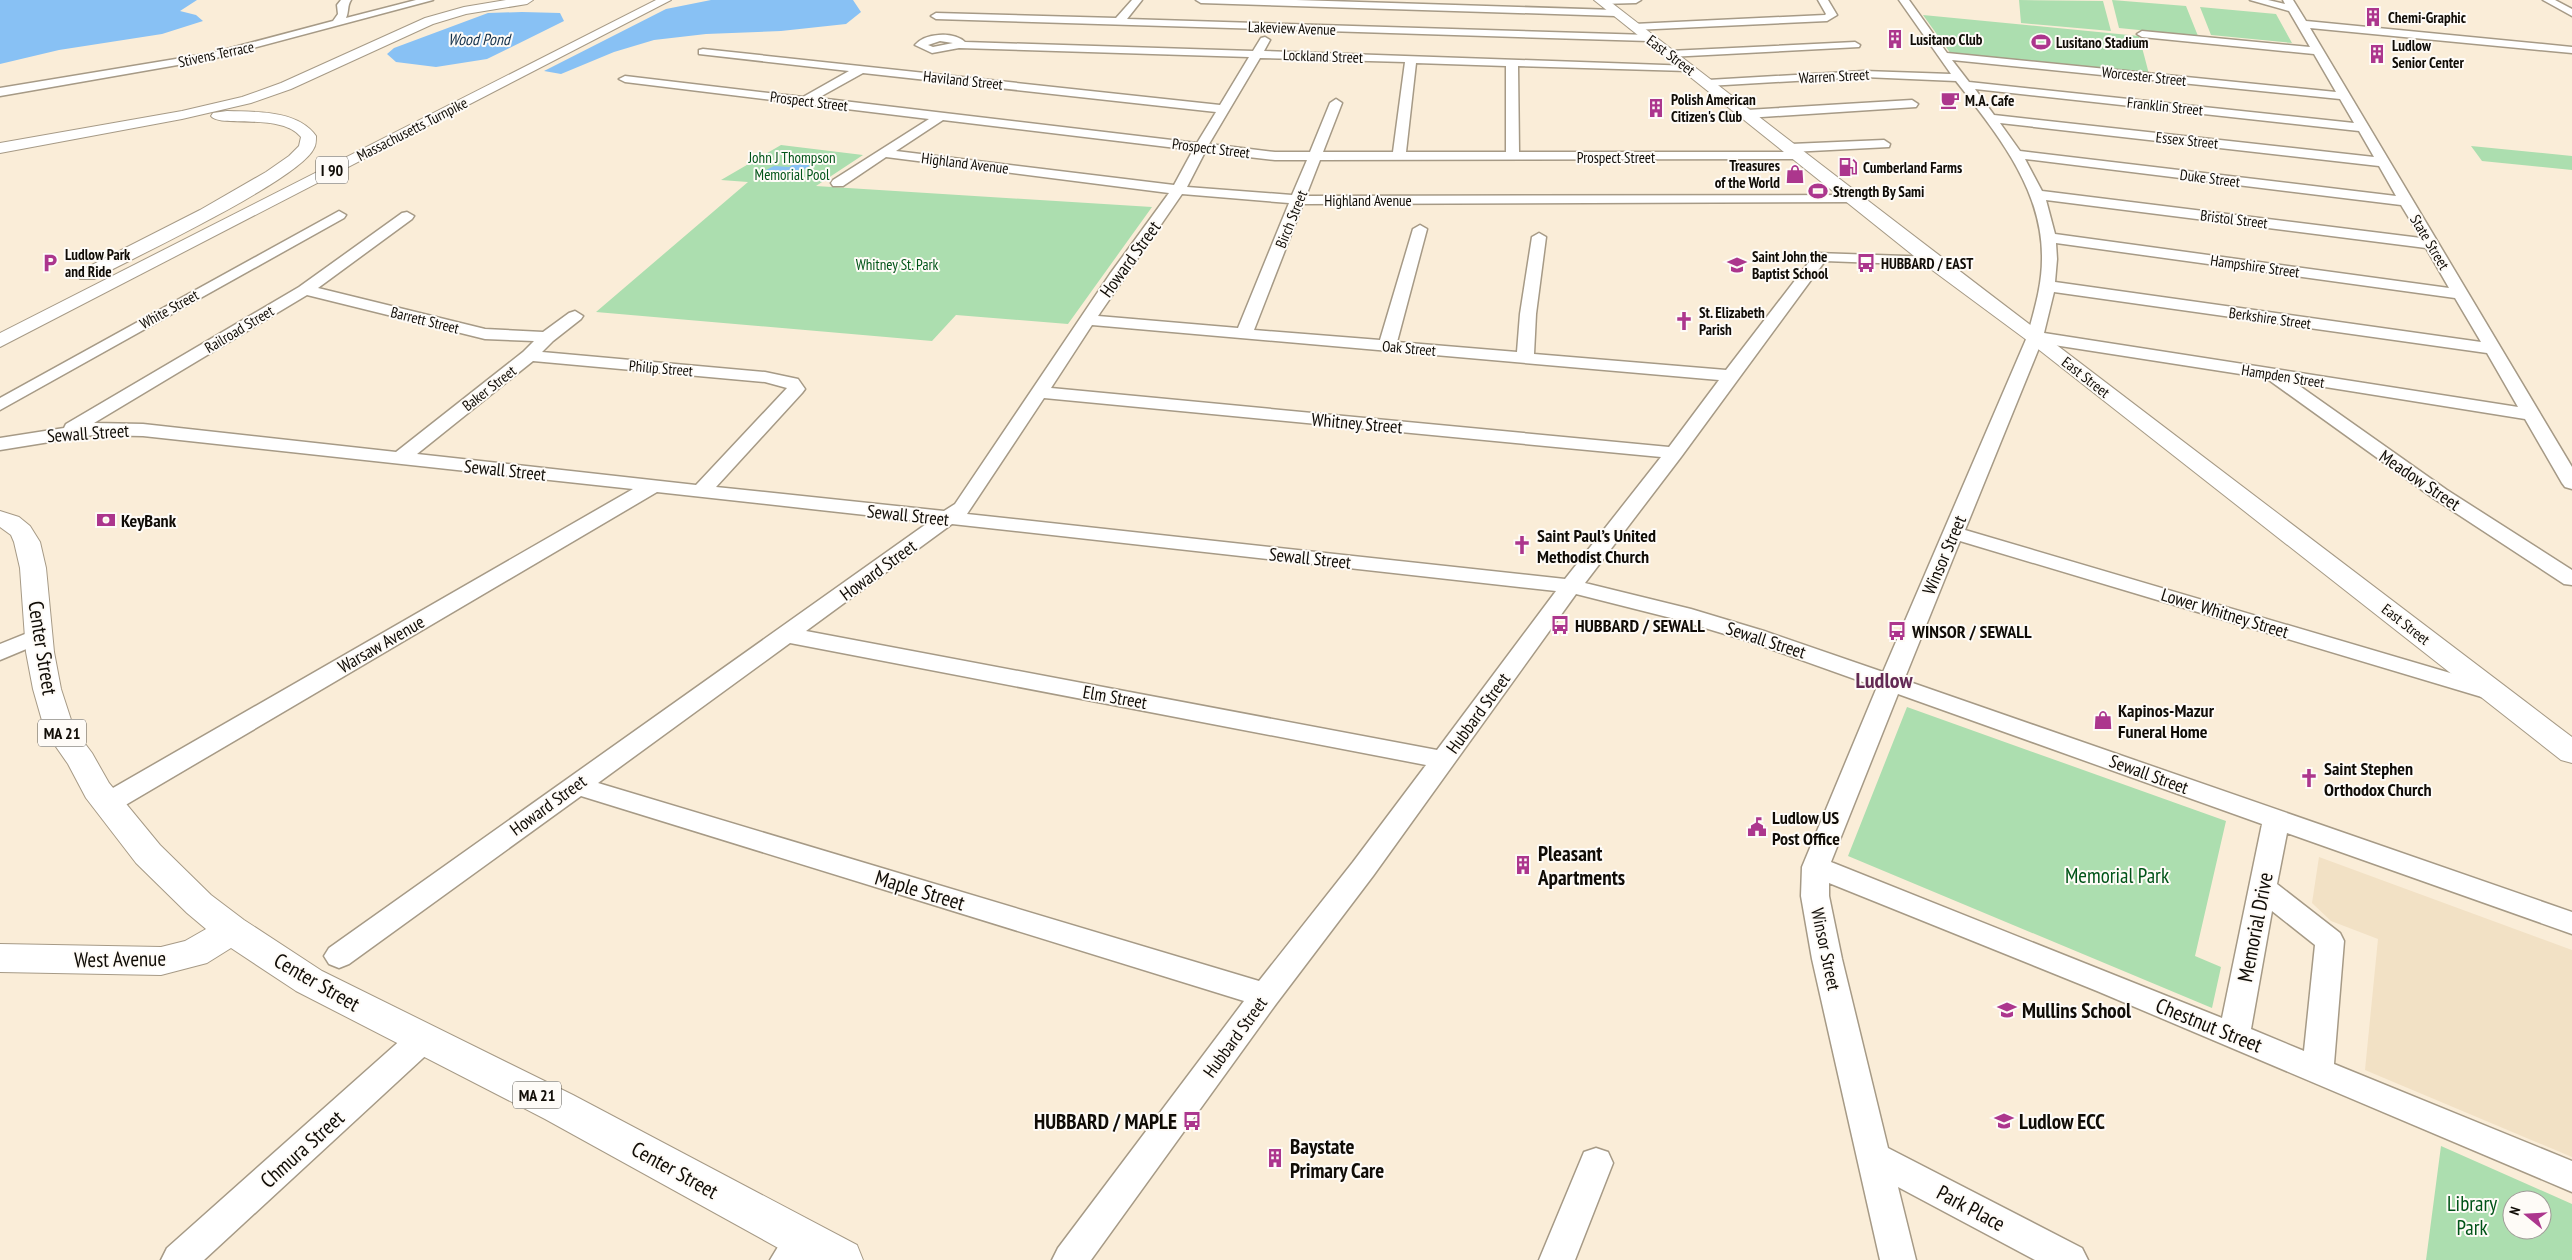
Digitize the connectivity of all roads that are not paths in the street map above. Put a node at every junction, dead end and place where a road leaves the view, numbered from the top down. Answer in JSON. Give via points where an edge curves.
{"nodes":[{"id":1,"x":428,"y":0,"type":"edge"},
{"id":2,"x":485,"y":0,"type":"edge"},
{"id":3,"x":506,"y":0,"type":"edge"},
{"id":4,"x":527,"y":0,"type":"edge"},
{"id":5,"x":665,"y":0,"type":"edge"},
{"id":6,"x":1137,"y":0,"type":"edge"},
{"id":7,"x":1201,"y":0,"type":"edge"},
{"id":8,"x":1636,"y":0,"type":"edge"},
{"id":9,"x":1823,"y":0,"type":"edge"},
{"id":10,"x":1904,"y":0,"type":"edge"},
{"id":11,"x":2255,"y":0,"type":"edge"},
{"id":12,"x":2548,"y":0,"type":"edge"},
{"id":13,"x":1601,"y":1,"type":"edge"},
{"id":14,"x":341,"y":2,"type":"edge"},
{"id":15,"x":2290,"y":4,"type":"edge"},
{"id":16,"x":1616,"y":12,"type":"junction"},
{"id":17,"x":2572,"y":13,"type":"edge"},
{"id":18,"x":936,"y":16,"type":"dead end"},
{"id":19,"x":1381,"y":18,"type":"junction"},
{"id":20,"x":1119,"y":22,"type":"junction"},
{"id":21,"x":337,"y":24,"type":"junction"},
{"id":22,"x":2302,"y":24,"type":"junction"},
{"id":23,"x":1634,"y":27,"type":"junction"},
{"id":24,"x":399,"y":28,"type":"junction"},
{"id":25,"x":2142,"y":34,"type":"dead end"},
{"id":26,"x":1649,"y":38,"type":"junction"},
{"id":27,"x":1265,"y":40,"type":"dead end"},
{"id":28,"x":959,"y":45,"type":"dead end"},
{"id":29,"x":1855,"y":45,"type":"dead end"},
{"id":30,"x":2572,"y":50,"type":"edge"},
{"id":31,"x":2317,"y":51,"type":"junction"},
{"id":32,"x":703,"y":52,"type":"dead end"},
{"id":33,"x":1256,"y":54,"type":"junction"},
{"id":34,"x":1669,"y":54,"type":"junction"},
{"id":35,"x":1945,"y":56,"type":"junction"},
{"id":36,"x":1411,"y":59,"type":"junction"},
{"id":37,"x":1512,"y":63,"type":"junction"},
{"id":38,"x":1688,"y":68,"type":"junction"},
{"id":39,"x":862,"y":69,"type":"junction"},
{"id":40,"x":625,"y":79,"type":"dead end"},
{"id":41,"x":1708,"y":82,"type":"junction"},
{"id":42,"x":1963,"y":82,"type":"junction"},
{"id":43,"x":0,"y":92,"type":"edge"},
{"id":44,"x":2344,"y":96,"type":"junction"},
{"id":45,"x":806,"y":100,"type":"junction"},
{"id":46,"x":1336,"y":103,"type":"dead end"},
{"id":47,"x":1912,"y":104,"type":"dead end"},
{"id":48,"x":1223,"y":109,"type":"junction"},
{"id":49,"x":1747,"y":114,"type":"junction"},
{"id":50,"x":940,"y":116,"type":"junction"},
{"id":51,"x":1992,"y":118,"type":"junction"},
{"id":52,"x":122,"y":126,"type":"junction"},
{"id":53,"x":2363,"y":128,"type":"junction"},
{"id":54,"x":0,"y":144,"type":"edge"},
{"id":55,"x":1884,"y":144,"type":"dead end"},
{"id":56,"x":1200,"y":147,"type":"junction"},
{"id":57,"x":0,"y":148,"type":"edge"},
{"id":58,"x":1796,"y":152,"type":"junction"},
{"id":59,"x":884,"y":153,"type":"junction"},
{"id":60,"x":2016,"y":154,"type":"junction"},
{"id":61,"x":1315,"y":156,"type":"junction"},
{"id":62,"x":1398,"y":156,"type":"junction"},
{"id":63,"x":1513,"y":156,"type":"junction"},
{"id":64,"x":2382,"y":162,"type":"junction"},
{"id":65,"x":312,"y":163,"type":"dead end"},
{"id":66,"x":838,"y":183,"type":"dead end"},
{"id":67,"x":1178,"y":190,"type":"junction"},
{"id":68,"x":2038,"y":195,"type":"junction"},
{"id":69,"x":1855,"y":199,"type":"junction"},
{"id":70,"x":1299,"y":200,"type":"junction"},
{"id":71,"x":2405,"y":201,"type":"junction"},
{"id":72,"x":339,"y":215,"type":"dead end"},
{"id":73,"x":407,"y":216,"type":"dead end"},
{"id":74,"x":1420,"y":229,"type":"dead end"},
{"id":75,"x":1539,"y":237,"type":"dead end"},
{"id":76,"x":2049,"y":238,"type":"junction"},
{"id":77,"x":2431,"y":244,"type":"junction"},
{"id":78,"x":1931,"y":260,"type":"junction"},
{"id":79,"x":2047,"y":286,"type":"junction"},
{"id":80,"x":305,"y":290,"type":"junction"},
{"id":81,"x":2461,"y":294,"type":"junction"},
{"id":82,"x":28,"y":308,"type":"dead end"},
{"id":83,"x":576,"y":316,"type":"dead end"},
{"id":84,"x":1087,"y":320,"type":"junction"},
{"id":85,"x":0,"y":322,"type":"edge"},
{"id":86,"x":1244,"y":334,"type":"junction"},
{"id":87,"x":547,"y":337,"type":"junction"},
{"id":88,"x":2035,"y":337,"type":"junction"},
{"id":89,"x":0,"y":341,"type":"edge"},
{"id":90,"x":1387,"y":346,"type":"junction"},
{"id":91,"x":2492,"y":349,"type":"junction"},
{"id":92,"x":529,"y":356,"type":"junction"},
{"id":93,"x":1525,"y":358,"type":"junction"},
{"id":94,"x":2271,"y":375,"type":"junction"},
{"id":95,"x":1730,"y":376,"type":"junction"},
{"id":96,"x":1039,"y":392,"type":"junction"},
{"id":97,"x":0,"y":405,"type":"edge"},
{"id":98,"x":2531,"y":414,"type":"junction"},
{"id":99,"x":65,"y":433,"type":"junction"},
{"id":100,"x":0,"y":444,"type":"edge"},
{"id":101,"x":1674,"y":453,"type":"junction"},
{"id":102,"x":400,"y":458,"type":"junction"},
{"id":103,"x":2572,"y":484,"type":"edge"},
{"id":104,"x":653,"y":486,"type":"junction"},
{"id":105,"x":700,"y":492,"type":"junction"},
{"id":106,"x":0,"y":518,"type":"edge"},
{"id":107,"x":948,"y":519,"type":"junction"},
{"id":108,"x":1954,"y":533,"type":"junction"},
{"id":109,"x":2572,"y":580,"type":"edge"},
{"id":110,"x":1572,"y":586,"type":"junction"},
{"id":111,"x":40,"y":635,"type":"junction"},
{"id":112,"x":787,"y":635,"type":"junction"},
{"id":113,"x":0,"y":653,"type":"edge"},
{"id":114,"x":1891,"y":682,"type":"junction"},
{"id":115,"x":2497,"y":694,"type":"junction"},
{"id":116,"x":2572,"y":753,"type":"edge"},
{"id":117,"x":1443,"y":760,"type":"junction"},
{"id":118,"x":576,"y":785,"type":"junction"},
{"id":119,"x":108,"y":803,"type":"junction"},
{"id":120,"x":2276,"y":819,"type":"junction"},
{"id":121,"x":1816,"y":867,"type":"junction"},
{"id":122,"x":2262,"y":887,"type":"junction"},
{"id":123,"x":2572,"y":923,"type":"edge"},
{"id":124,"x":232,"y":930,"type":"junction"},
{"id":125,"x":339,"y":956,"type":"dead end"},
{"id":126,"x":0,"y":958,"type":"edge"},
{"id":127,"x":1265,"y":995,"type":"junction"},
{"id":128,"x":2234,"y":1036,"type":"junction"},
{"id":129,"x":424,"y":1038,"type":"junction"},
{"id":130,"x":2318,"y":1071,"type":"junction"},
{"id":131,"x":1873,"y":1156,"type":"junction"},
{"id":132,"x":1596,"y":1163,"type":"dead end"},
{"id":133,"x":2572,"y":1177,"type":"edge"},
{"id":134,"x":795,"y":1250,"type":"edge"},
{"id":135,"x":179,"y":1260,"type":"edge"},
{"id":136,"x":842,"y":1260,"type":"edge"},
{"id":137,"x":1070,"y":1260,"type":"edge"},
{"id":138,"x":1557,"y":1260,"type":"edge"},
{"id":139,"x":1898,"y":1260,"type":"edge"},
{"id":140,"x":2070,"y":1260,"type":"edge"}],
"edges":[{"from":1,"to":21,"type":"street","name":"Stivens Terrace"},
{"from":2,"to":24,"type":"main road"},
{"from":3,"to":24,"type":"main road","via":[[455,10]]},
{"from":4,"to":52,"type":"main road","via":[[464,10],[424,22],[286,86],[246,100]]},
{"from":5,"to":89,"type":"main road","name":"Massachusetts Turnpike","number":"I 90"},
{"from":6,"to":20,"type":"street"},
{"from":7,"to":19,"type":"street"},
{"from":8,"to":13,"type":"street"},
{"from":9,"to":23,"type":"street","via":[[1832,15],[1827,18]]},
{"from":10,"to":35,"type":"street","name":"Winsor Street"},
{"from":11,"to":15,"type":"street"},
{"from":12,"to":17,"type":"street"},
{"from":13,"to":16,"type":"main road","name":"East Street"},
{"from":14,"to":21,"type":"street","via":[[343,14]]},
{"from":15,"to":22,"type":"street","name":"State Street"},
{"from":16,"to":19,"type":"street"},
{"from":16,"to":23,"type":"main road","name":"East Street"},
{"from":18,"to":20,"type":"street","name":"Lakeview Avenue"},
{"from":19,"to":20,"type":"street","name":"Lakeview Avenue"},
{"from":19,"to":26,"type":"street","name":"Lakeview Avenue"},
{"from":21,"to":43,"type":"street","name":"Stivens Terrace","via":[[212,56]]},
{"from":22,"to":30,"type":"street"},
{"from":22,"to":31,"type":"street","name":"State Street"},
{"from":23,"to":26,"type":"main road","name":"East Street"},
{"from":24,"to":54,"type":"main road","via":[[279,84],[237,98]]},
{"from":25,"to":31,"type":"street"},
{"from":26,"to":34,"type":"main road","name":"East Street"},
{"from":27,"to":33,"type":"street","name":"Howard Street"},
{"from":28,"to":33,"type":"street","name":"Lockland Street"},
{"from":29,"to":34,"type":"street"},
{"from":31,"to":44,"type":"street","name":"State Street"},
{"from":32,"to":39,"type":"street","name":"Haviland Street"},
{"from":33,"to":36,"type":"street","name":"Lockland Street"},
{"from":33,"to":48,"type":"street","name":"Howard Street"},
{"from":34,"to":38,"type":"main road","name":"East Street"},
{"from":35,"to":42,"type":"street","name":"Winsor Street"},
{"from":35,"to":44,"type":"street","name":"Worcester Street"},
{"from":36,"to":37,"type":"street","name":"Lockland Street"},
{"from":36,"to":62,"type":"street"},
{"from":37,"to":38,"type":"street","name":"Lockland Street"},
{"from":37,"to":63,"type":"street"},
{"from":38,"to":41,"type":"main road","name":"East Street"},
{"from":39,"to":45,"type":"street"},
{"from":39,"to":48,"type":"street","name":"Haviland Street"},
{"from":40,"to":45,"type":"street","name":"Prospect Street"},
{"from":41,"to":42,"type":"street","name":"Warren Street","via":[[1864,74]]},
{"from":41,"to":49,"type":"main road","name":"East Street"},
{"from":42,"to":51,"type":"street","name":"Winsor Street"},
{"from":42,"to":53,"type":"street","name":"Franklin Street"},
{"from":44,"to":53,"type":"street","name":"State Street"},
{"from":45,"to":50,"type":"street","name":"Prospect Street"},
{"from":46,"to":61,"type":"street","name":"Birch Street"},
{"from":47,"to":49,"type":"street"},
{"from":48,"to":56,"type":"street","name":"Howard Street"},
{"from":49,"to":58,"type":"main road","name":"East Street"},
{"from":50,"to":56,"type":"street","name":"Prospect Street"},
{"from":50,"to":59,"type":"street"},
{"from":51,"to":60,"type":"street","name":"Winsor Street"},
{"from":51,"to":64,"type":"street","name":"Essex Street"},
{"from":52,"to":57,"type":"main road"},
{"from":52,"to":65,"type":"main road","number":"I 90","via":[[212,116],[252,116],[291,123],[305,131],[309,140],[303,152],[280,170],[77,282]]},
{"from":53,"to":64,"type":"street","name":"State Street"},
{"from":55,"to":58,"type":"street","name":"Prospect Street"},
{"from":56,"to":61,"type":"street","name":"Prospect Street","via":[[1275,156]]},
{"from":56,"to":67,"type":"street","name":"Howard Street"},
{"from":58,"to":63,"type":"street","name":"Prospect Street"},
{"from":58,"to":69,"type":"main road","name":"East Street"},
{"from":59,"to":66,"type":"street"},
{"from":59,"to":67,"type":"street","name":"Highland Avenue"},
{"from":60,"to":68,"type":"street","name":"Winsor Street"},
{"from":60,"to":71,"type":"street","name":"Duke Street"},
{"from":61,"to":62,"type":"street","name":"Prospect Street"},
{"from":61,"to":70,"type":"street","name":"Birch Street"},
{"from":62,"to":63,"type":"street","name":"Prospect Street"},
{"from":64,"to":71,"type":"street","name":"State Street"},
{"from":67,"to":70,"type":"street","name":"Highland Avenue"},
{"from":67,"to":84,"type":"street","name":"Howard Street"},
{"from":68,"to":76,"type":"street","name":"Winsor Street","via":[[2045,212]]},
{"from":68,"to":77,"type":"street","name":"Bristol Street"},
{"from":69,"to":70,"type":"street","name":"Highland Avenue"},
{"from":69,"to":78,"type":"main road","name":"East Street"},
{"from":70,"to":86,"type":"street","name":"Birch Street"},
{"from":71,"to":77,"type":"street","name":"State Street"},
{"from":72,"to":97,"type":"street","name":"White Street"},
{"from":73,"to":80,"type":"street","name":"Railroad Street"},
{"from":74,"to":90,"type":"street"},
{"from":75,"to":93,"type":"street"},
{"from":76,"to":79,"type":"street","name":"Winsor Street","via":[[2051,264]]},
{"from":76,"to":81,"type":"street","name":"Hampshire Street"},
{"from":77,"to":81,"type":"street","name":"State Street"},
{"from":78,"to":88,"type":"main road","name":"East Street"},
{"from":78,"to":95,"type":"street","name":"Hubbard Street","via":[[1821,256]]},
{"from":79,"to":88,"type":"street","name":"Winsor Street","via":[[2045,309]]},
{"from":79,"to":91,"type":"street","name":"Berkshire Street"},
{"from":80,"to":87,"type":"street","name":"Barrett Street","via":[[485,334]]},
{"from":80,"to":99,"type":"street","name":"Railroad Street"},
{"from":81,"to":91,"type":"street","name":"State Street"},
{"from":82,"to":85,"type":"main road"},
{"from":83,"to":87,"type":"street","name":"Baker Street"},
{"from":84,"to":86,"type":"street","name":"Oak Street"},
{"from":84,"to":96,"type":"street","name":"Howard Street"},
{"from":86,"to":90,"type":"street","name":"Oak Street"},
{"from":87,"to":92,"type":"street","name":"Baker Street"},
{"from":88,"to":94,"type":"street","name":"Hampden Street"},
{"from":88,"to":108,"type":"street","name":"Winsor Street"},
{"from":88,"to":115,"type":"main road","name":"East Street"},
{"from":90,"to":93,"type":"street","name":"Oak Street"},
{"from":91,"to":98,"type":"street","name":"State Street"},
{"from":92,"to":102,"type":"street","name":"Baker Street"},
{"from":92,"to":105,"type":"street","name":"Philip Street","via":[[765,377],[792,383],[796,389]]},
{"from":93,"to":95,"type":"street","name":"Oak Street"},
{"from":94,"to":98,"type":"street","name":"Hampden Street"},
{"from":94,"to":109,"type":"street","name":"Meadow Street","via":[[2440,494]]},
{"from":95,"to":101,"type":"street","name":"Hubbard Street"},
{"from":96,"to":101,"type":"street","name":"Whitney Street"},
{"from":96,"to":107,"type":"street","name":"Howard Street","via":[[962,508]]},
{"from":98,"to":103,"type":"street","name":"State Street"},
{"from":99,"to":100,"type":"street","name":"Sewall Street"},
{"from":99,"to":102,"type":"street","name":"Sewall Street","via":[[125,429]]},
{"from":101,"to":110,"type":"street","name":"Hubbard Street"},
{"from":102,"to":104,"type":"street","name":"Sewall Street"},
{"from":104,"to":105,"type":"street","name":"Sewall Street"},
{"from":104,"to":119,"type":"street","name":"Warsaw Avenue"},
{"from":105,"to":107,"type":"street","name":"Sewall Street"},
{"from":106,"to":111,"type":"main road","name":"Center Street","number":"MA 21","via":[[21,531],[27,542]]},
{"from":107,"to":110,"type":"street","name":"Sewall Street"},
{"from":107,"to":112,"type":"street","name":"Howard Street"},
{"from":108,"to":114,"type":"street","name":"Winsor Street"},
{"from":108,"to":115,"type":"street","name":"Lower Whitney Street"},
{"from":110,"to":114,"type":"street","name":"Sewall Street","via":[[1738,630]]},
{"from":110,"to":117,"type":"street","name":"Hubbard Street"},
{"from":111,"to":113,"type":"street"},
{"from":111,"to":119,"type":"main road","name":"Center Street","number":"MA 21","via":[[47,689],[60,731]]},
{"from":112,"to":117,"type":"street","name":"Elm Street"},
{"from":112,"to":118,"type":"street","name":"Howard Street"},
{"from":114,"to":120,"type":"street","name":"Sewall Street"},
{"from":114,"to":121,"type":"street","name":"Winsor Street"},
{"from":115,"to":116,"type":"main road","name":"East Street"},
{"from":117,"to":127,"type":"street","name":"Hubbard Street"},
{"from":118,"to":125,"type":"street","name":"Howard Street"},
{"from":118,"to":127,"type":"street","name":"Maple Street"},
{"from":119,"to":124,"type":"main road","name":"Center Street","number":"MA 21","via":[[148,854],[199,904]]},
{"from":120,"to":122,"type":"street","name":"Memorial Drive"},
{"from":120,"to":123,"type":"street","name":"Sewall Street"},
{"from":121,"to":128,"type":"street","name":"Chestnut Street"},
{"from":121,"to":131,"type":"street","name":"Winsor Street","via":[[1815,896]]},
{"from":122,"to":128,"type":"street","name":"Memorial Drive"},
{"from":122,"to":130,"type":"street","via":[[2330,941]]},
{"from":124,"to":126,"type":"main road","name":"West Avenue","via":[[194,953],[161,961]]},
{"from":124,"to":129,"type":"main road","name":"Center Street","number":"MA 21","via":[[308,981]]},
{"from":127,"to":137,"type":"street","name":"Hubbard Street"},
{"from":128,"to":130,"type":"street","name":"Chestnut Street"},
{"from":129,"to":134,"type":"main road","name":"Center Street","number":"MA 21","via":[[559,1107]]},
{"from":129,"to":135,"type":"street","name":"Chmura Street"},
{"from":130,"to":133,"type":"street","name":"Chestnut Street"},
{"from":131,"to":139,"type":"street","name":"Winsor Street"},
{"from":131,"to":140,"type":"street","name":"Park Place"},
{"from":132,"to":138,"type":"street"},
{"from":134,"to":136,"type":"main road","name":"Center Street","number":"MA 21"}]}
